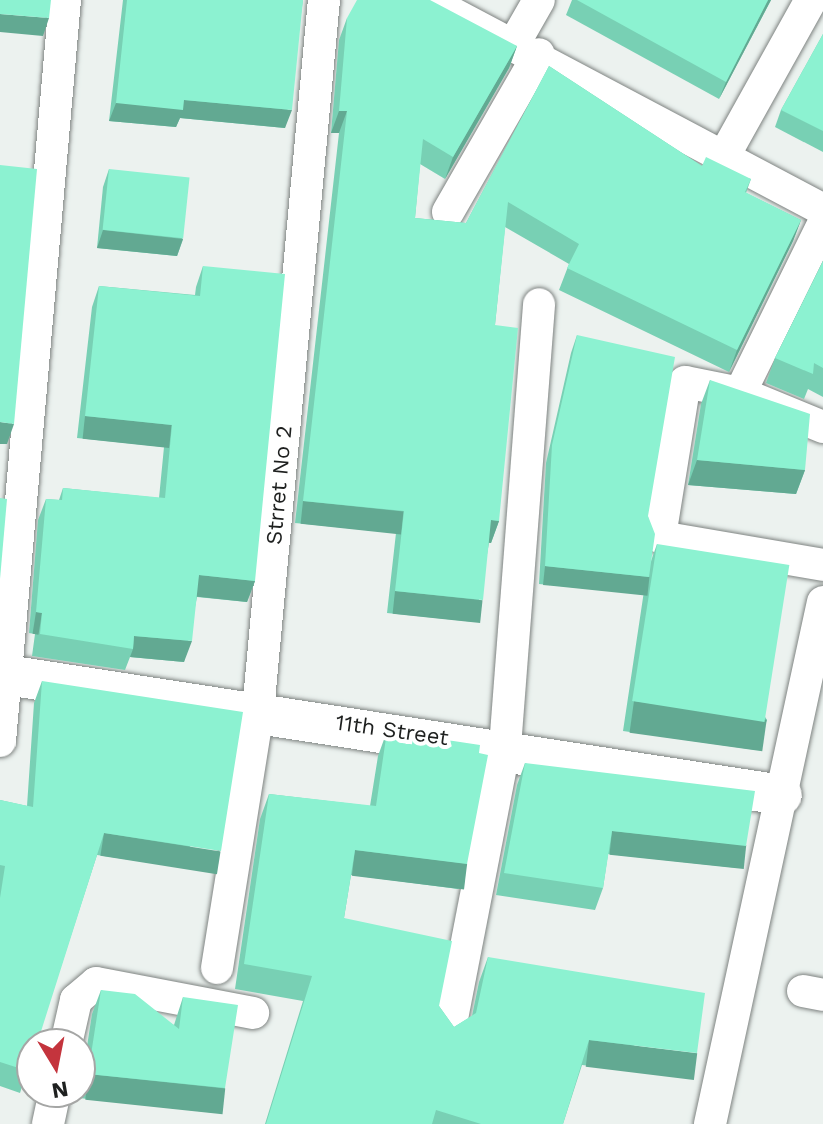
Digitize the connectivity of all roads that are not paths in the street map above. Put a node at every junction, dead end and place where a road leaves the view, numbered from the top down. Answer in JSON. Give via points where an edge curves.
{"nodes":[{"id":1,"x":65,"y":0,"type":"edge"},
{"id":2,"x":324,"y":0,"type":"edge"},
{"id":3,"x":427,"y":0,"type":"edge"},
{"id":4,"x":539,"y":0,"type":"edge"},
{"id":5,"x":811,"y":0,"type":"edge"},
{"id":6,"x":527,"y":48,"type":"junction"},
{"id":7,"x":724,"y":156,"type":"junction"},
{"id":8,"x":823,"y":210,"type":"edge"},
{"id":9,"x":448,"y":212,"type":"dead end"},
{"id":10,"x":823,"y":224,"type":"edge"},
{"id":11,"x":539,"y":304,"type":"dead end"},
{"id":12,"x":740,"y":393,"type":"junction"},
{"id":13,"x":823,"y":427,"type":"edge"},
{"id":14,"x":823,"y":565,"type":"edge"},
{"id":15,"x":823,"y":602,"type":"edge"},
{"id":16,"x":5,"y":674,"type":"edge"},
{"id":17,"x":258,"y":711,"type":"junction"},
{"id":18,"x":0,"y":741,"type":"edge"},
{"id":19,"x":505,"y":747,"type":"junction"},
{"id":20,"x":782,"y":795,"type":"junction"},
{"id":21,"x":217,"y":968,"type":"dead end"},
{"id":22,"x":253,"y":1013,"type":"dead end"},
{"id":23,"x":70,"y":1028,"type":"edge"},
{"id":24,"x":449,"y":1034,"type":"edge"},
{"id":25,"x":710,"y":1124,"type":"edge"}],
"edges":[{"from":1,"to":16,"type":"street"},
{"from":2,"to":17,"type":"street","name":"Strret No 2"},
{"from":3,"to":6,"type":"street"},
{"from":4,"to":6,"type":"street"},
{"from":5,"to":7,"type":"street"},
{"from":6,"to":7,"type":"street"},
{"from":6,"to":9,"type":"street"},
{"from":7,"to":8,"type":"street"},
{"from":10,"to":12,"type":"street"},
{"from":11,"to":19,"type":"street"},
{"from":12,"to":13,"type":"street"},
{"from":12,"to":14,"type":"street","via":[[685,382],[660,537]]},
{"from":15,"to":20,"type":"street"},
{"from":16,"to":17,"type":"street","name":"11th Street"},
{"from":16,"to":18,"type":"street"},
{"from":17,"to":19,"type":"street","name":"11th Street"},
{"from":17,"to":21,"type":"street","name":"Strret No 2"},
{"from":19,"to":20,"type":"street","name":"11th Street"},
{"from":19,"to":24,"type":"street"},
{"from":20,"to":25,"type":"street"},
{"from":22,"to":23,"type":"street","via":[[96,983],[76,1000]]}]}
